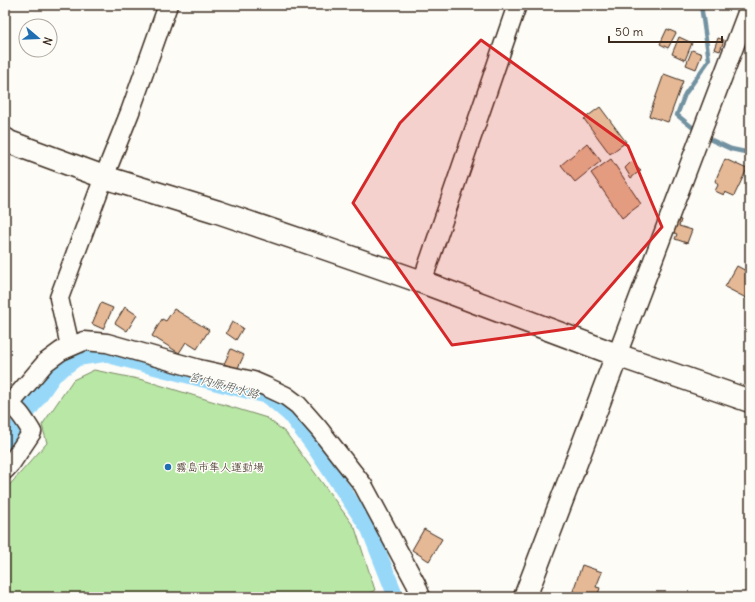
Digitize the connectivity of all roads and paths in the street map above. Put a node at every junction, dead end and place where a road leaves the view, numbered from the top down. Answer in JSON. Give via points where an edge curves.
{"nodes":[{"id":1,"x":168,"y":5,"type":"edge"},
{"id":2,"x":517,"y":5,"type":"edge"},
{"id":3,"x":750,"y":6,"type":"edge"},
{"id":4,"x":5,"y":139,"type":"edge"},
{"id":5,"x":104,"y":177,"type":"junction"},
{"id":6,"x":422,"y":282,"type":"junction"},
{"id":7,"x":70,"y":346,"type":"junction"},
{"id":8,"x":617,"y":355,"type":"junction"},
{"id":9,"x":750,"y":401,"type":"edge"},
{"id":10,"x":8,"y":404,"type":"edge"},
{"id":11,"x":5,"y":470,"type":"edge"},
{"id":12,"x":421,"y":597,"type":"edge"},
{"id":13,"x":525,"y":597,"type":"edge"}],
"edges":[{"from":1,"to":5,"type":"street"},
{"from":2,"to":6,"type":"street"},
{"from":3,"to":8,"type":"street"},
{"from":4,"to":5,"type":"street"},
{"from":5,"to":6,"type":"street"},
{"from":5,"to":7,"type":"street","via":[[59,298]]},
{"from":6,"to":8,"type":"street"},
{"from":7,"to":10,"type":"street","via":[[46,362]]},
{"from":7,"to":12,"type":"street","via":[[84,341],[106,343],[253,381],[286,396],[319,429],[363,485]]},
{"from":8,"to":9,"type":"street"},
{"from":8,"to":13,"type":"street"},
{"from":10,"to":11,"type":"street","via":[[16,409],[32,432]]}]}
